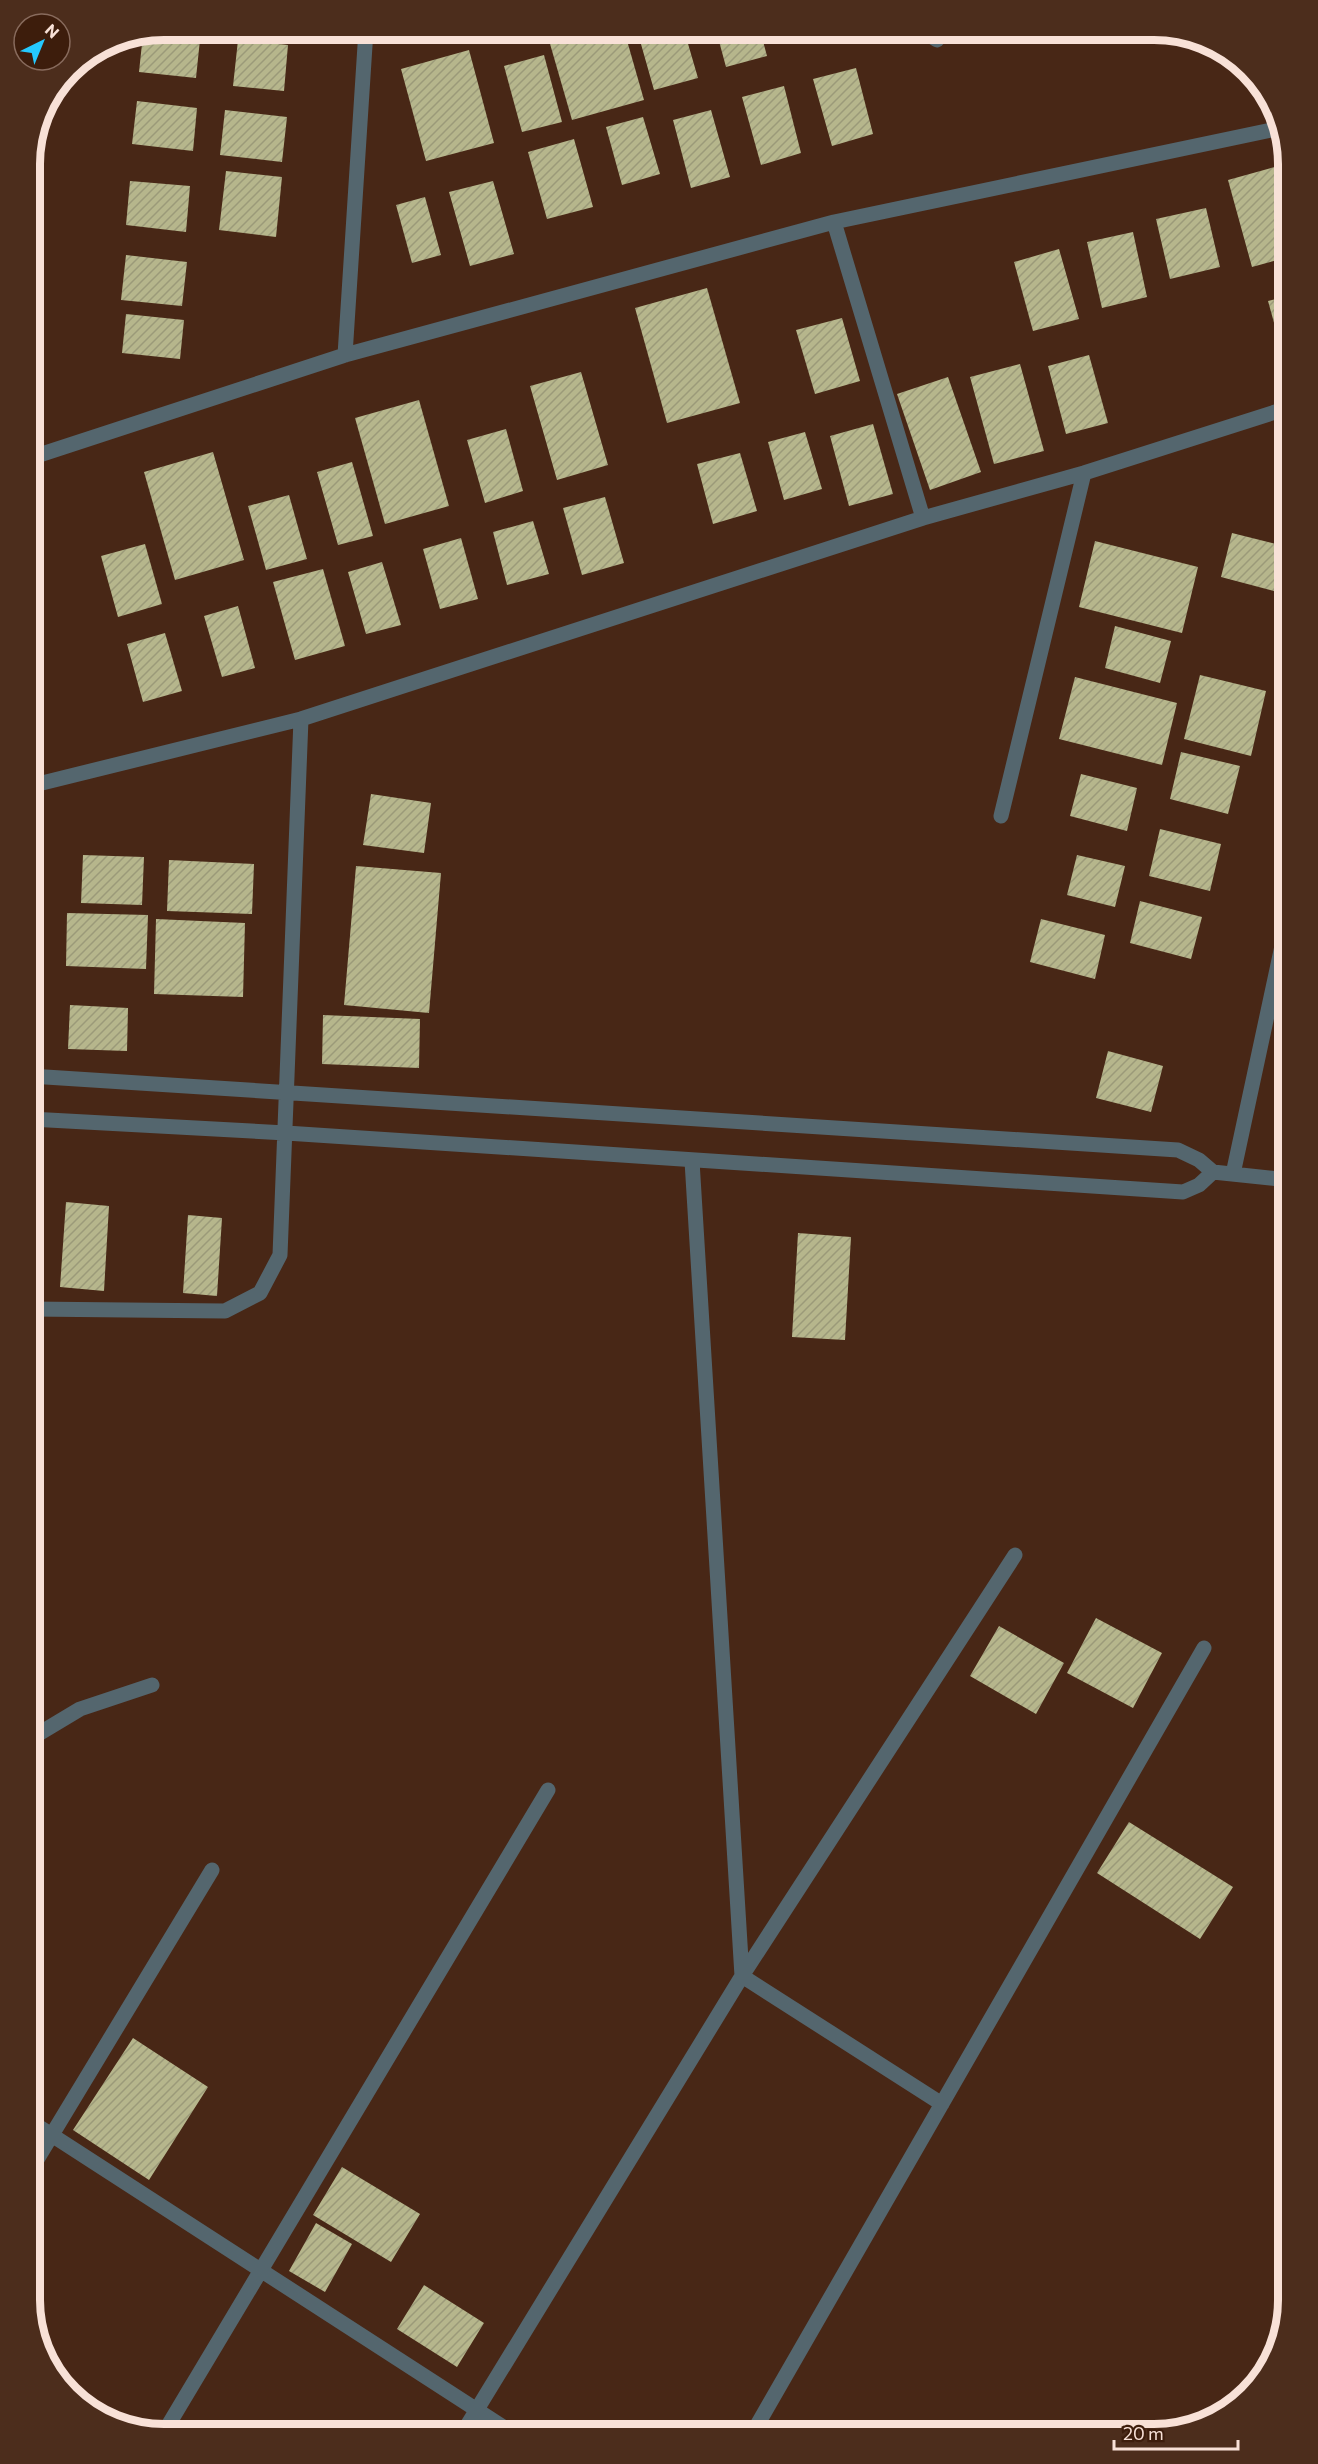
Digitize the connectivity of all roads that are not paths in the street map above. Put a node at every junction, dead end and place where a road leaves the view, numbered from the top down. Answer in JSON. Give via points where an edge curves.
{"nodes":[{"id":1,"x":365,"y":40,"type":"edge"},
{"id":2,"x":1272,"y":130,"type":"edge"},
{"id":3,"x":834,"y":222,"type":"junction"},
{"id":4,"x":345,"y":355,"type":"junction"},
{"id":5,"x":1278,"y":411,"type":"edge"},
{"id":6,"x":41,"y":454,"type":"edge"},
{"id":7,"x":1084,"y":473,"type":"junction"},
{"id":8,"x":923,"y":518,"type":"junction"},
{"id":9,"x":301,"y":719,"type":"junction"},
{"id":10,"x":41,"y":783,"type":"edge"},
{"id":11,"x":1001,"y":816,"type":"dead end"},
{"id":12,"x":1278,"y":965,"type":"edge"},
{"id":13,"x":41,"y":1077,"type":"edge"},
{"id":14,"x":287,"y":1092,"type":"junction"},
{"id":15,"x":41,"y":1120,"type":"edge"},
{"id":16,"x":286,"y":1133,"type":"junction"},
{"id":17,"x":692,"y":1161,"type":"junction"},
{"id":18,"x":1213,"y":1172,"type":"junction"},
{"id":19,"x":1233,"y":1174,"type":"junction"},
{"id":20,"x":1278,"y":1179,"type":"edge"},
{"id":21,"x":40,"y":1308,"type":"edge"},
{"id":22,"x":1015,"y":1555,"type":"dead end"},
{"id":23,"x":1204,"y":1648,"type":"dead end"},
{"id":24,"x":152,"y":1685,"type":"dead end"},
{"id":25,"x":40,"y":1733,"type":"edge"},
{"id":26,"x":548,"y":1790,"type":"dead end"},
{"id":27,"x":212,"y":1870,"type":"dead end"},
{"id":28,"x":742,"y":1976,"type":"junction"},
{"id":29,"x":942,"y":2104,"type":"junction"},
{"id":30,"x":40,"y":2127,"type":"edge"},
{"id":31,"x":52,"y":2135,"type":"junction"},
{"id":32,"x":40,"y":2155,"type":"edge"},
{"id":33,"x":262,"y":2271,"type":"junction"},
{"id":34,"x":476,"y":2409,"type":"junction"},
{"id":35,"x":170,"y":2423,"type":"edge"},
{"id":36,"x":468,"y":2423,"type":"edge"},
{"id":37,"x":498,"y":2423,"type":"edge"},
{"id":38,"x":758,"y":2424,"type":"edge"}],
"edges":[{"from":1,"to":4,"type":"street"},
{"from":2,"to":3,"type":"street"},
{"from":3,"to":4,"type":"street"},
{"from":3,"to":8,"type":"street"},
{"from":4,"to":6,"type":"street"},
{"from":5,"to":7,"type":"street"},
{"from":7,"to":8,"type":"street"},
{"from":7,"to":11,"type":"street"},
{"from":8,"to":9,"type":"street"},
{"from":9,"to":10,"type":"street"},
{"from":9,"to":14,"type":"street"},
{"from":12,"to":19,"type":"street"},
{"from":13,"to":14,"type":"street"},
{"from":14,"to":16,"type":"street"},
{"from":14,"to":18,"type":"street","via":[[1178,1150]]},
{"from":15,"to":16,"type":"street"},
{"from":16,"to":17,"type":"street"},
{"from":16,"to":21,"type":"street","via":[[280,1256],[260,1293],[225,1311]]},
{"from":17,"to":18,"type":"street","via":[[1183,1192],[1199,1185]]},
{"from":17,"to":28,"type":"street"},
{"from":18,"to":19,"type":"street"},
{"from":19,"to":20,"type":"street"},
{"from":22,"to":28,"type":"street"},
{"from":23,"to":29,"type":"street"},
{"from":24,"to":25,"type":"street","via":[[81,1709]]},
{"from":26,"to":33,"type":"street"},
{"from":27,"to":31,"type":"street"},
{"from":28,"to":29,"type":"street"},
{"from":28,"to":34,"type":"street"},
{"from":29,"to":38,"type":"street"},
{"from":30,"to":31,"type":"street"},
{"from":31,"to":32,"type":"street"},
{"from":31,"to":33,"type":"street"},
{"from":33,"to":34,"type":"street"},
{"from":33,"to":35,"type":"street"},
{"from":34,"to":36,"type":"street"},
{"from":34,"to":37,"type":"street"}]}
